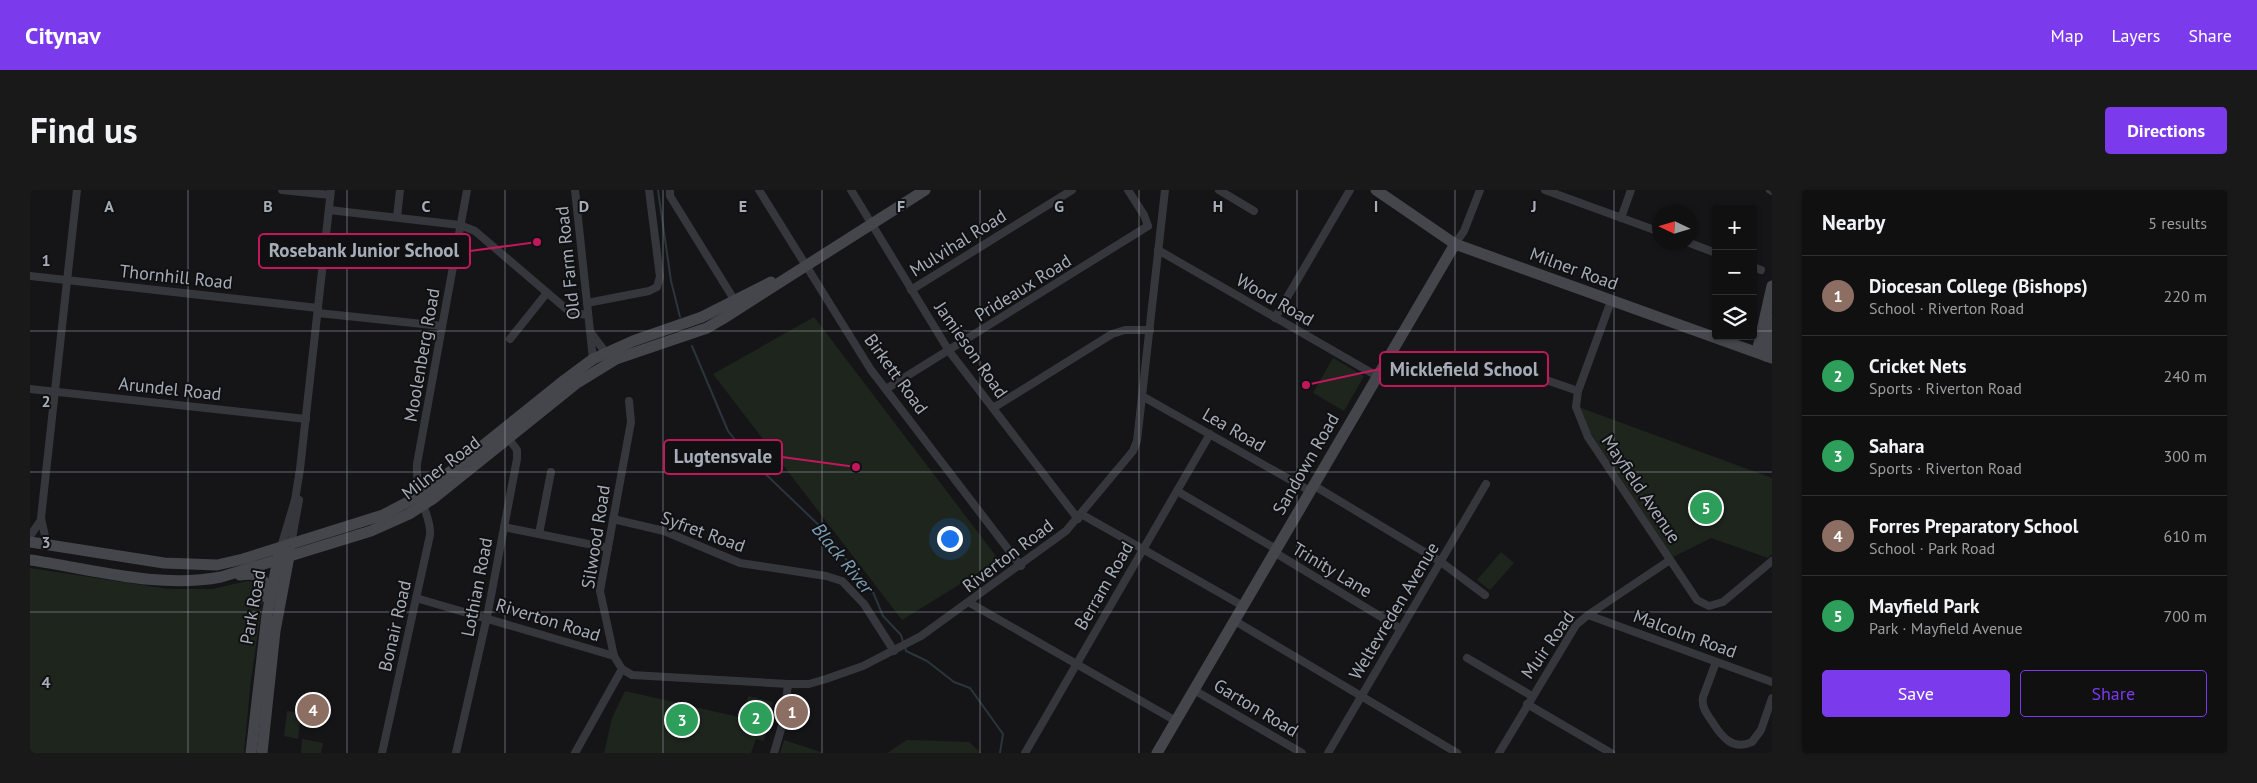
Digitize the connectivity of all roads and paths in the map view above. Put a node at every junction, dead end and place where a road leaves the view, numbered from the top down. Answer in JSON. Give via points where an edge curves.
{"nodes":[{"id":1,"x":77,"y":190,"type":"edge"},
{"id":2,"x":282,"y":190,"type":"edge"},
{"id":3,"x":400,"y":190,"type":"edge"},
{"id":4,"x":467,"y":190,"type":"edge"},
{"id":5,"x":576,"y":190,"type":"edge"},
{"id":6,"x":649,"y":190,"type":"edge"},
{"id":7,"x":670,"y":190,"type":"edge"},
{"id":8,"x":759,"y":190,"type":"edge"},
{"id":9,"x":851,"y":190,"type":"edge"},
{"id":10,"x":925,"y":190,"type":"edge"},
{"id":11,"x":1072,"y":190,"type":"edge"},
{"id":12,"x":1128,"y":190,"type":"edge"},
{"id":13,"x":1165,"y":190,"type":"edge"},
{"id":14,"x":1219,"y":190,"type":"edge"},
{"id":15,"x":1350,"y":190,"type":"edge"},
{"id":16,"x":1376,"y":190,"type":"edge"},
{"id":17,"x":1480,"y":190,"type":"edge"},
{"id":18,"x":1544,"y":190,"type":"edge"},
{"id":19,"x":1631,"y":190,"type":"edge"},
{"id":20,"x":330,"y":193,"type":"edge"},
{"id":21,"x":329,"y":210,"type":"junction"},
{"id":22,"x":1254,"y":211,"type":"dead end"},
{"id":23,"x":397,"y":218,"type":"junction"},
{"id":24,"x":1621,"y":218,"type":"junction"},
{"id":25,"x":460,"y":225,"type":"junction"},
{"id":26,"x":872,"y":225,"type":"junction"},
{"id":27,"x":1148,"y":226,"type":"junction"},
{"id":28,"x":1160,"y":228,"type":"junction"},
{"id":29,"x":1652,"y":229,"type":"edge"},
{"id":30,"x":1455,"y":244,"type":"junction"},
{"id":31,"x":1697,"y":246,"type":"edge"},
{"id":32,"x":1158,"y":250,"type":"junction"},
{"id":33,"x":1712,"y":251,"type":"edge"},
{"id":34,"x":804,"y":266,"type":"junction"},
{"id":35,"x":30,"y":276,"type":"edge"},
{"id":36,"x":67,"y":280,"type":"junction"},
{"id":37,"x":1772,"y":286,"type":"edge"},
{"id":38,"x":911,"y":290,"type":"junction"},
{"id":39,"x":546,"y":294,"type":"junction"},
{"id":40,"x":735,"y":301,"type":"junction"},
{"id":41,"x":1612,"y":301,"type":"junction"},
{"id":42,"x":587,"y":303,"type":"junction"},
{"id":43,"x":318,"y":310,"type":"junction"},
{"id":44,"x":588,"y":315,"type":"junction"},
{"id":45,"x":1772,"y":317,"type":"edge"},
{"id":46,"x":1275,"y":318,"type":"junction"},
{"id":47,"x":442,"y":326,"type":"junction"},
{"id":48,"x":1150,"y":330,"type":"junction"},
{"id":49,"x":591,"y":333,"type":"junction"},
{"id":50,"x":510,"y":339,"type":"dead end"},
{"id":51,"x":949,"y":351,"type":"junction"},
{"id":52,"x":606,"y":353,"type":"junction"},
{"id":53,"x":1765,"y":356,"type":"edge"},
{"id":54,"x":593,"y":359,"type":"junction"},
{"id":55,"x":1526,"y":372,"type":"dead end"},
{"id":56,"x":1377,"y":376,"type":"junction"},
{"id":57,"x":30,"y":389,"type":"edge"},
{"id":58,"x":886,"y":389,"type":"junction"},
{"id":59,"x":1578,"y":391,"type":"junction"},
{"id":60,"x":55,"y":392,"type":"junction"},
{"id":61,"x":1142,"y":396,"type":"junction"},
{"id":62,"x":628,"y":400,"type":"dead end"},
{"id":63,"x":992,"y":408,"type":"junction"},
{"id":64,"x":306,"y":419,"type":"junction"},
{"id":65,"x":506,"y":434,"type":"junction"},
{"id":66,"x":1210,"y":434,"type":"junction"},
{"id":67,"x":551,"y":472,"type":"dead end"},
{"id":68,"x":1486,"y":484,"type":"dead end"},
{"id":69,"x":1312,"y":488,"type":"junction"},
{"id":70,"x":1177,"y":492,"type":"junction"},
{"id":71,"x":422,"y":500,"type":"junction"},
{"id":72,"x":1080,"y":516,"type":"junction"},
{"id":73,"x":41,"y":518,"type":"junction"},
{"id":74,"x":613,"y":519,"type":"junction"},
{"id":75,"x":504,"y":527,"type":"junction"},
{"id":76,"x":539,"y":534,"type":"junction"},
{"id":77,"x":30,"y":536,"type":"edge"},
{"id":78,"x":30,"y":542,"type":"edge"},
{"id":79,"x":46,"y":545,"type":"junction"},
{"id":80,"x":608,"y":548,"type":"junction"},
{"id":81,"x":1143,"y":549,"type":"junction"},
{"id":82,"x":1275,"y":550,"type":"junction"},
{"id":83,"x":285,"y":551,"type":"junction"},
{"id":84,"x":30,"y":560,"type":"edge"},
{"id":85,"x":1670,"y":560,"type":"junction"},
{"id":86,"x":1772,"y":560,"type":"edge"},
{"id":87,"x":1441,"y":562,"type":"junction"},
{"id":88,"x":1021,"y":566,"type":"junction"},
{"id":89,"x":221,"y":577,"type":"junction"},
{"id":90,"x":1485,"y":595,"type":"dead end"},
{"id":91,"x":416,"y":598,"type":"junction"},
{"id":92,"x":970,"y":603,"type":"junction"},
{"id":93,"x":1243,"y":606,"type":"junction"},
{"id":94,"x":268,"y":615,"type":"junction"},
{"id":95,"x":1588,"y":615,"type":"junction"},
{"id":96,"x":487,"y":617,"type":"junction"},
{"id":97,"x":1235,"y":621,"type":"junction"},
{"id":98,"x":1401,"y":629,"type":"junction"},
{"id":99,"x":896,"y":651,"type":"junction"},
{"id":100,"x":614,"y":656,"type":"junction"},
{"id":101,"x":1467,"y":658,"type":"dead end"},
{"id":102,"x":1716,"y":662,"type":"junction"},
{"id":103,"x":1077,"y":664,"type":"junction"},
{"id":104,"x":622,"y":669,"type":"junction"},
{"id":105,"x":1772,"y":682,"type":"edge"},
{"id":106,"x":788,"y":684,"type":"junction"},
{"id":107,"x":1194,"y":690,"type":"junction"},
{"id":108,"x":1362,"y":696,"type":"junction"},
{"id":109,"x":1532,"y":696,"type":"junction"},
{"id":110,"x":1772,"y":698,"type":"edge"},
{"id":111,"x":1527,"y":704,"type":"junction"},
{"id":112,"x":1176,"y":721,"type":"junction"},
{"id":113,"x":251,"y":753,"type":"edge"},
{"id":114,"x":262,"y":753,"type":"edge"},
{"id":115,"x":382,"y":753,"type":"edge"},
{"id":116,"x":456,"y":753,"type":"edge"},
{"id":117,"x":575,"y":753,"type":"edge"},
{"id":118,"x":774,"y":753,"type":"edge"},
{"id":119,"x":1025,"y":753,"type":"edge"},
{"id":120,"x":1158,"y":753,"type":"edge"},
{"id":121,"x":1302,"y":753,"type":"edge"},
{"id":122,"x":1328,"y":753,"type":"edge"},
{"id":123,"x":1457,"y":753,"type":"edge"},
{"id":124,"x":1499,"y":753,"type":"edge"},
{"id":125,"x":1612,"y":753,"type":"edge"}],
"edges":[{"from":1,"to":36,"type":"street"},
{"from":2,"to":20,"type":"street"},
{"from":3,"to":23,"type":"street"},
{"from":4,"to":25,"type":"street","name":"Moolenberg Road"},
{"from":5,"to":42,"type":"street","name":"Old Farm Road"},
{"from":6,"to":42,"type":"street","via":[[660,277],[658,287]]},
{"from":7,"to":40,"type":"street","via":[[670,196]]},
{"from":8,"to":34,"type":"street","name":"Birkett Road"},
{"from":9,"to":26,"type":"street","name":"Jamieson Road"},
{"from":10,"to":26,"type":"main road","name":"Milner Road"},
{"from":11,"to":38,"type":"street","name":"Mulvihal Road"},
{"from":12,"to":27,"type":"street"},
{"from":13,"to":28,"type":"street","name":"Riverton Road"},
{"from":14,"to":22,"type":"street"},
{"from":15,"to":46,"type":"street"},
{"from":16,"to":30,"type":"main road","name":"Milner Road"},
{"from":17,"to":30,"type":"street","name":"Sandown Road","via":[[1464,231]]},
{"from":18,"to":24,"type":"street"},
{"from":19,"to":24,"type":"street"},
{"from":20,"to":21,"type":"street","name":"Park Road"},
{"from":21,"to":23,"type":"street"},
{"from":21,"to":43,"type":"street","name":"Park Road"},
{"from":23,"to":25,"type":"street"},
{"from":24,"to":29,"type":"street"},
{"from":25,"to":39,"type":"street","via":[[475,231]]},
{"from":25,"to":47,"type":"street","name":"Moolenberg Road"},
{"from":26,"to":34,"type":"main road","name":"Milner Road"},
{"from":26,"to":38,"type":"street","name":"Jamieson Road"},
{"from":27,"to":28,"type":"street"},
{"from":27,"to":51,"type":"street","name":"Prideaux Road"},
{"from":28,"to":32,"type":"street","name":"Riverton Road"},
{"from":30,"to":41,"type":"main road","name":"Milner Road"},
{"from":30,"to":56,"type":"main road","name":"Sandown Road"},
{"from":31,"to":33,"type":"street"},
{"from":32,"to":46,"type":"street","name":"Wood Road"},
{"from":32,"to":48,"type":"street","name":"Riverton Road"},
{"from":34,"to":40,"type":"main road","name":"Milner Road"},
{"from":34,"to":58,"type":"street","name":"Birkett Road"},
{"from":34,"to":65,"type":"main road","name":"Milner Road","via":[[706,328],[635,351],[597,368]]},
{"from":35,"to":36,"type":"street","name":"Thornhill Road"},
{"from":36,"to":43,"type":"street","name":"Thornhill Road"},
{"from":36,"to":60,"type":"street"},
{"from":37,"to":53,"type":"main road"},
{"from":38,"to":51,"type":"street","name":"Jamieson Road"},
{"from":39,"to":44,"type":"street","via":[[570,313]]},
{"from":39,"to":50,"type":"street"},
{"from":40,"to":52,"type":"main road","name":"Milner Road","via":[[702,317]]},
{"from":41,"to":53,"type":"main road","name":"Milner Road"},
{"from":41,"to":59,"type":"street","name":"Mayfield Avenue"},
{"from":42,"to":44,"type":"street","name":"Old Farm Road"},
{"from":43,"to":47,"type":"street","name":"Thornhill Road"},
{"from":43,"to":64,"type":"street","name":"Park Road"},
{"from":44,"to":49,"type":"street","name":"Old Farm Road"},
{"from":45,"to":53,"type":"main road"},
{"from":46,"to":56,"type":"street","name":"Wood Road"},
{"from":47,"to":71,"type":"street","name":"Moolenberg Road","via":[[417,464]]},
{"from":48,"to":61,"type":"street","name":"Riverton Road"},
{"from":48,"to":63,"type":"street","via":[[1125,330],[1112,334]]},
{"from":49,"to":52,"type":"street","name":"Old Farm Road"},
{"from":49,"to":54,"type":"street","name":"Old Farm Road"},
{"from":51,"to":58,"type":"street","name":"Prideaux Road"},
{"from":51,"to":63,"type":"street","name":"Jamieson Road"},
{"from":52,"to":54,"type":"main road","name":"Milner Road"},
{"from":54,"to":65,"type":"main road","name":"Milner Road","via":[[571,374]]},
{"from":55,"to":59,"type":"street"},
{"from":56,"to":69,"type":"main road","name":"Sandown Road"},
{"from":57,"to":60,"type":"street","name":"Arundel Road"},
{"from":58,"to":88,"type":"street","name":"Birkett Road"},
{"from":59,"to":85,"type":"street","name":"Mayfield Avenue","via":[[1576,408],[1588,437]]},
{"from":60,"to":64,"type":"street","name":"Arundel Road"},
{"from":60,"to":73,"type":"street"},
{"from":61,"to":66,"type":"street","name":"Lea Road"},
{"from":61,"to":72,"type":"street","name":"Riverton Road","via":[[1136,446]]},
{"from":62,"to":74,"type":"street","name":"Silwood Road","via":[[631,422]]},
{"from":63,"to":72,"type":"street","name":"Jamieson Road"},
{"from":64,"to":83,"type":"street","name":"Park Road","via":[[298,507]]},
{"from":65,"to":71,"type":"main road","name":"Milner Road"},
{"from":65,"to":75,"type":"street","name":"Lothian Road","via":[[517,450],[517,459]]},
{"from":66,"to":69,"type":"street","name":"Lea Road"},
{"from":66,"to":70,"type":"street","name":"Berram Road"},
{"from":67,"to":76,"type":"street"},
{"from":68,"to":87,"type":"street","name":"Weltevreden Avenue"},
{"from":69,"to":82,"type":"main road","name":"Sandown Road"},
{"from":69,"to":87,"type":"street","name":"Lea Road"},
{"from":70,"to":81,"type":"street","name":"Berram Road"},
{"from":70,"to":82,"type":"street","name":"Trinity Lane"},
{"from":71,"to":83,"type":"main road","name":"Milner Road"},
{"from":71,"to":91,"type":"street","name":"Bonair Road","via":[[431,530]]},
{"from":72,"to":81,"type":"street","name":"Jamieson Road"},
{"from":72,"to":88,"type":"street","name":"Riverton Road"},
{"from":73,"to":77,"type":"street"},
{"from":73,"to":79,"type":"street"},
{"from":74,"to":80,"type":"street","name":"Silwood Road"},
{"from":74,"to":99,"type":"street","name":"Syfret Road","via":[[664,531],[740,563],[842,581],[864,604]]},
{"from":75,"to":76,"type":"street"},
{"from":75,"to":96,"type":"street","name":"Lothian Road"},
{"from":76,"to":80,"type":"street"},
{"from":78,"to":79,"type":"main road","name":"Milner Road"},
{"from":79,"to":83,"type":"main road","name":"Milner Road","via":[[164,564],[203,566]]},
{"from":80,"to":100,"type":"street","name":"Silwood Road","via":[[600,595]]},
{"from":81,"to":93,"type":"street","name":"Jamieson Road"},
{"from":81,"to":103,"type":"street","name":"Berram Road"},
{"from":82,"to":93,"type":"main road","name":"Sandown Road"},
{"from":82,"to":98,"type":"street","name":"Trinity Lane"},
{"from":83,"to":89,"type":"main road","name":"Milner Road"},
{"from":83,"to":94,"type":"main road","name":"Park Road"},
{"from":83,"to":114,"type":"main road","name":"Park Road"},
{"from":84,"to":89,"type":"main road","name":"Milner Road","via":[[165,581]]},
{"from":85,"to":86,"type":"street","name":"Mayfield Avenue","via":[[1697,600],[1709,606],[1723,602]]},
{"from":85,"to":95,"type":"street","name":"Muir Road"},
{"from":87,"to":90,"type":"street","name":"Lea Road"},
{"from":87,"to":98,"type":"street","name":"Weltevreden Avenue"},
{"from":88,"to":92,"type":"street","name":"Riverton Road"},
{"from":89,"to":94,"type":"main road","via":[[250,574],[261,578],[267,586]]},
{"from":91,"to":96,"type":"street","name":"Riverton Road"},
{"from":91,"to":115,"type":"street","name":"Bonair Road"},
{"from":92,"to":99,"type":"street","name":"Riverton Road"},
{"from":92,"to":103,"type":"street"},
{"from":93,"to":97,"type":"main road","name":"Sandown Road"},
{"from":94,"to":113,"type":"main road","name":"Park Road"},
{"from":95,"to":102,"type":"street","name":"Malcolm Road"},
{"from":95,"to":109,"type":"street","name":"Muir Road","via":[[1576,626]]},
{"from":96,"to":100,"type":"street","name":"Riverton Road"},
{"from":96,"to":116,"type":"street","name":"Lothian Road"},
{"from":97,"to":107,"type":"main road","name":"Sandown Road"},
{"from":97,"to":108,"type":"street"},
{"from":98,"to":108,"type":"street","name":"Weltevreden Avenue"},
{"from":99,"to":106,"type":"street","name":"Riverton Road","via":[[818,682]]},
{"from":100,"to":104,"type":"street","name":"Silwood Road"},
{"from":101,"to":109,"type":"street"},
{"from":102,"to":105,"type":"street","name":"Malcolm Road"},
{"from":102,"to":110,"type":"street","via":[[1702,703],[1718,731],[1728,741],[1739,745],[1752,742],[1761,730]]},
{"from":103,"to":112,"type":"street"},
{"from":103,"to":119,"type":"street","name":"Berram Road"},
{"from":104,"to":106,"type":"street","name":"Riverton Road","via":[[635,675]]},
{"from":104,"to":117,"type":"street"},
{"from":106,"to":118,"type":"street","via":[[784,719]]},
{"from":107,"to":112,"type":"main road","name":"Sandown Road"},
{"from":107,"to":121,"type":"street","name":"Garton Road"},
{"from":108,"to":122,"type":"street","name":"Weltevreden Avenue"},
{"from":108,"to":123,"type":"street"},
{"from":109,"to":111,"type":"street","name":"Muir Road"},
{"from":111,"to":124,"type":"street","name":"Muir Road"},
{"from":111,"to":125,"type":"street"},
{"from":112,"to":120,"type":"main road","name":"Sandown Road"}]}
